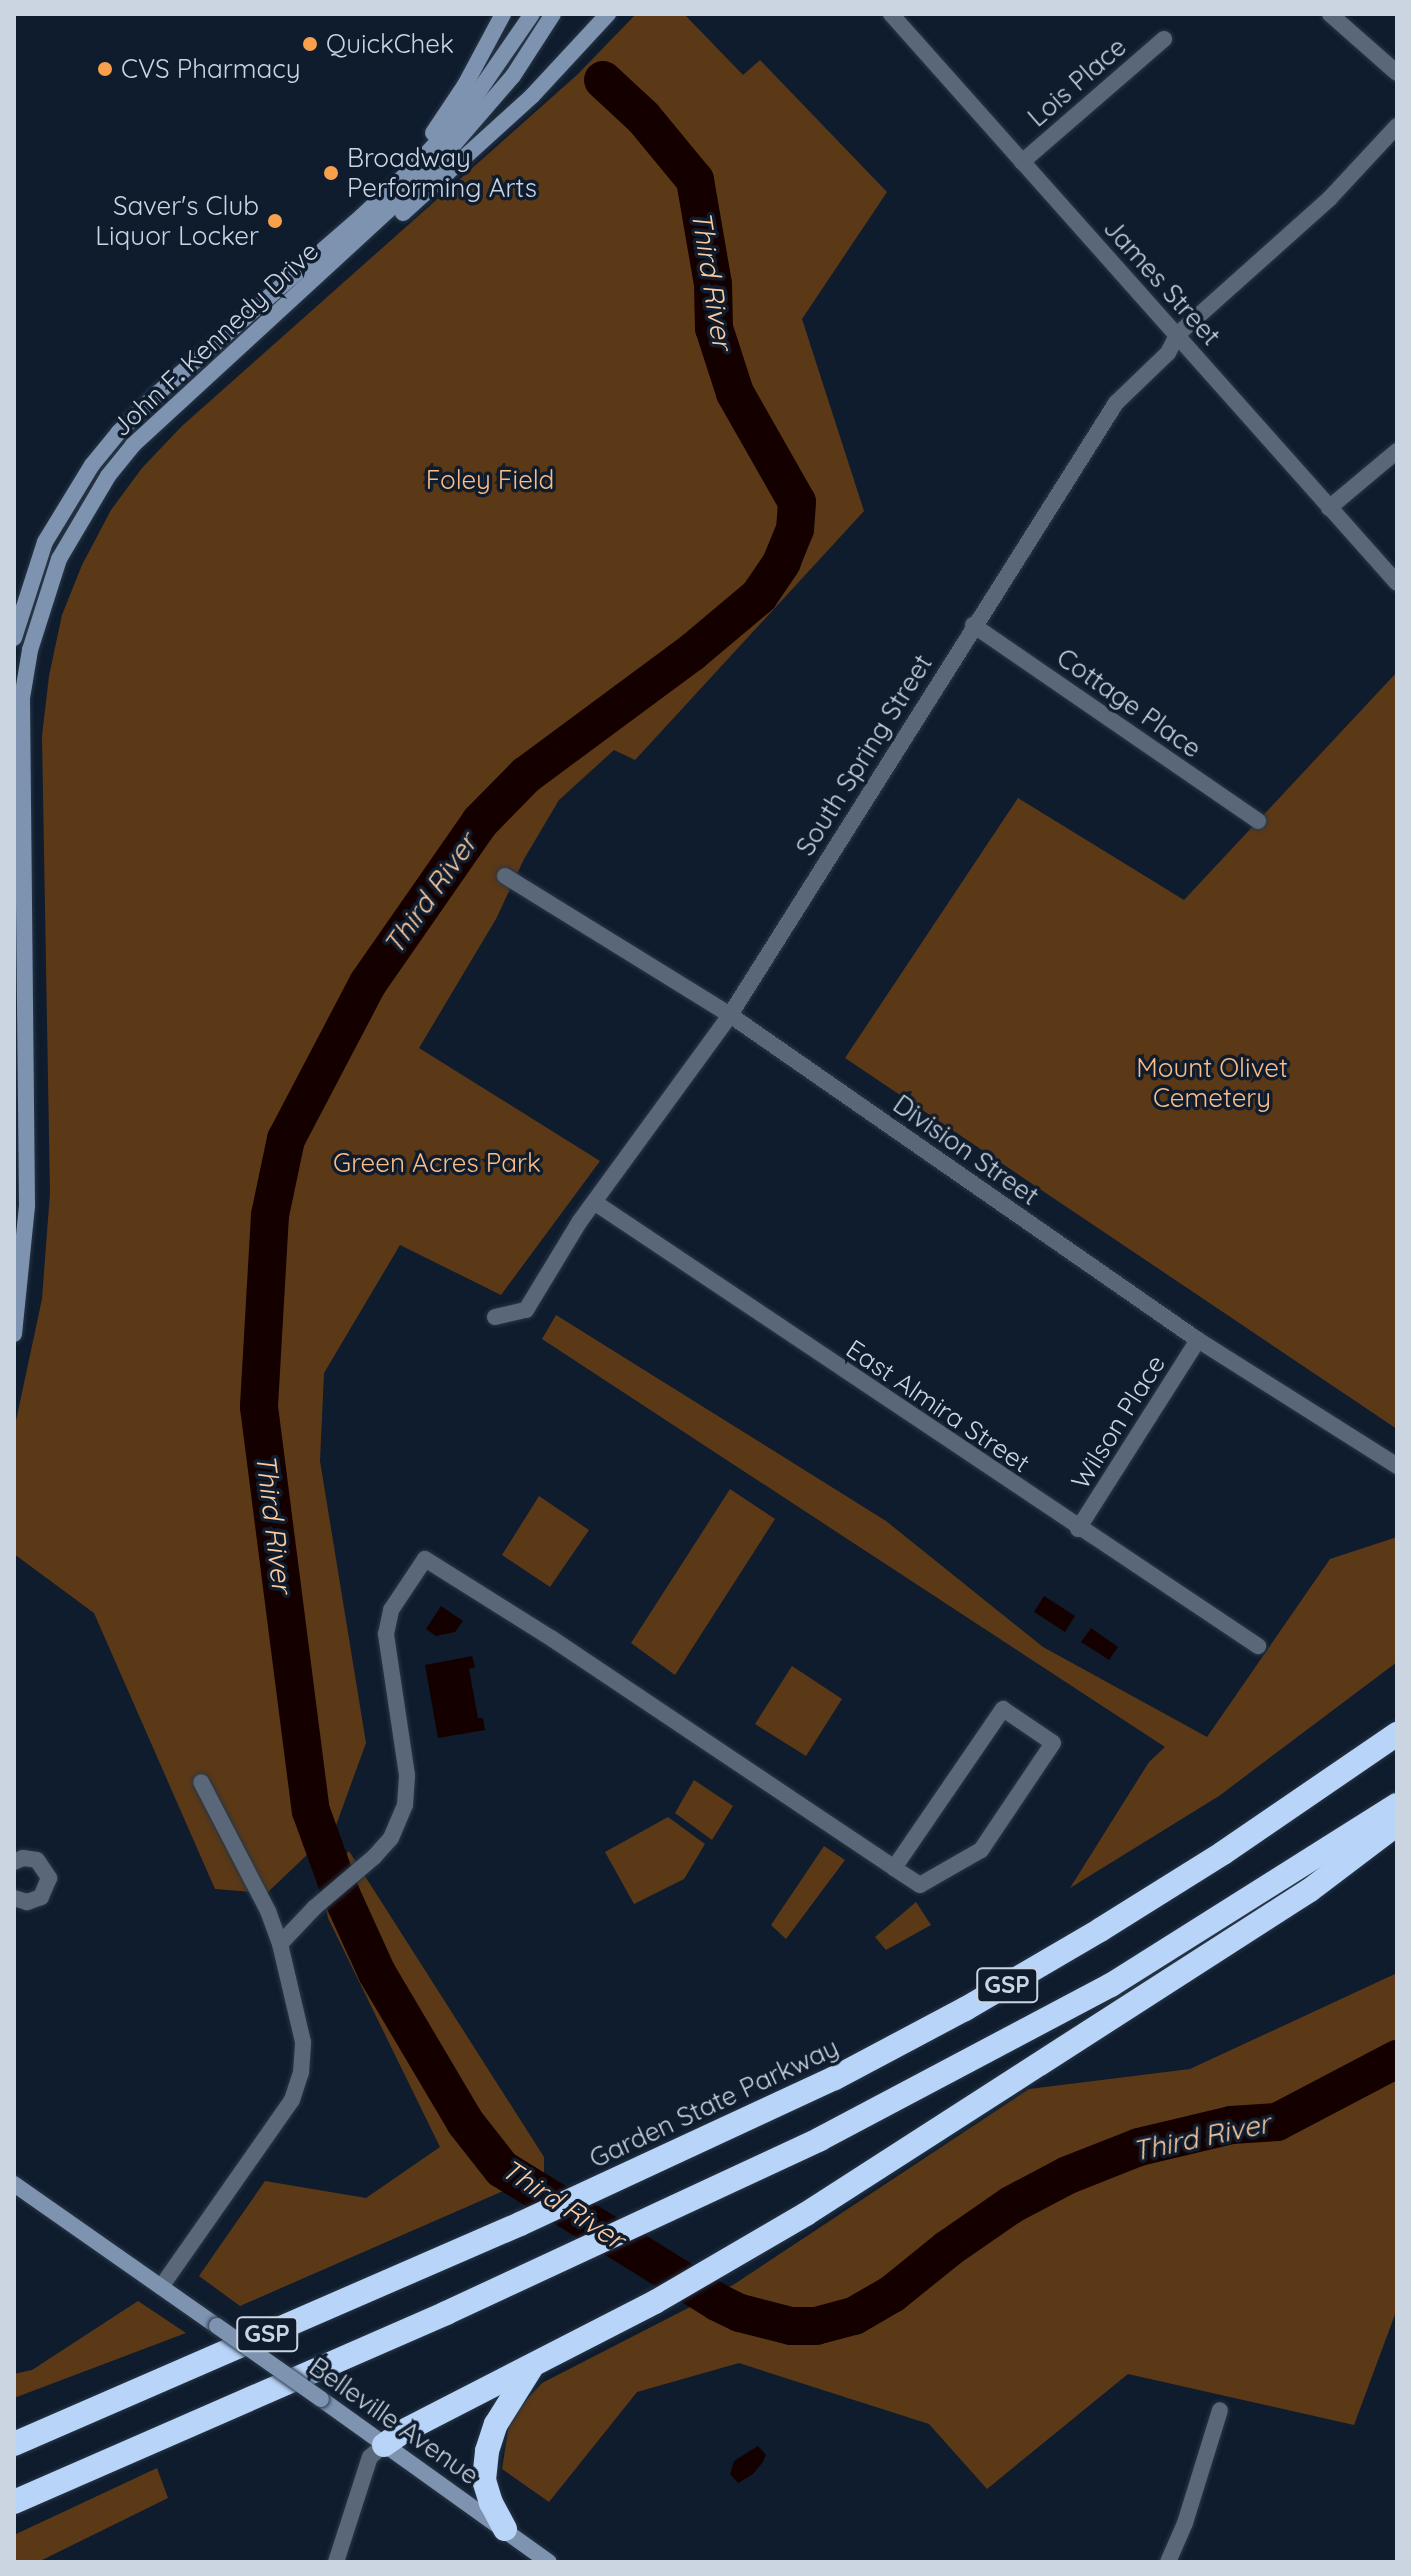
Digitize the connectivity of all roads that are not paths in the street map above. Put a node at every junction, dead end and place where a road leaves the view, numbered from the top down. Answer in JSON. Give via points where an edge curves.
{"nodes":[{"id":1,"x":503,"y":14,"type":"edge"},
{"id":2,"x":532,"y":14,"type":"edge"},
{"id":3,"x":553,"y":14,"type":"edge"},
{"id":4,"x":608,"y":14,"type":"edge"},
{"id":5,"x":891,"y":14,"type":"edge"},
{"id":6,"x":1330,"y":14,"type":"edge"},
{"id":7,"x":1164,"y":39,"type":"dead end"},
{"id":8,"x":1397,"y":73,"type":"edge"},
{"id":9,"x":1397,"y":126,"type":"edge"},
{"id":10,"x":1022,"y":162,"type":"junction"},
{"id":11,"x":361,"y":217,"type":"junction"},
{"id":12,"x":312,"y":282,"type":"junction"},
{"id":13,"x":1177,"y":335,"type":"junction"},
{"id":14,"x":1397,"y":451,"type":"edge"},
{"id":15,"x":1329,"y":508,"type":"junction"},
{"id":16,"x":1397,"y":583,"type":"edge"},
{"id":17,"x":973,"y":625,"type":"junction"},
{"id":18,"x":14,"y":638,"type":"edge"},
{"id":19,"x":1258,"y":821,"type":"dead end"},
{"id":20,"x":505,"y":876,"type":"dead end"},
{"id":21,"x":730,"y":1015,"type":"junction"},
{"id":22,"x":594,"y":1202,"type":"junction"},
{"id":23,"x":495,"y":1317,"type":"dead end"},
{"id":24,"x":14,"y":1334,"type":"edge"},
{"id":25,"x":1198,"y":1340,"type":"junction"},
{"id":26,"x":1397,"y":1466,"type":"edge"},
{"id":27,"x":1078,"y":1529,"type":"junction"},
{"id":28,"x":1258,"y":1646,"type":"dead end"},
{"id":29,"x":1397,"y":1734,"type":"edge"},
{"id":30,"x":201,"y":1782,"type":"dead end"},
{"id":31,"x":1397,"y":1805,"type":"edge"},
{"id":32,"x":1397,"y":1824,"type":"edge"},
{"id":33,"x":14,"y":1862,"type":"edge"},
{"id":34,"x":894,"y":1868,"type":"junction"},
{"id":35,"x":14,"y":1898,"type":"edge"},
{"id":36,"x":280,"y":1944,"type":"junction"},
{"id":37,"x":14,"y":2184,"type":"edge"},
{"id":38,"x":161,"y":2287,"type":"junction"},
{"id":39,"x":532,"y":2368,"type":"junction"},
{"id":40,"x":1220,"y":2410,"type":"dead end"},
{"id":41,"x":14,"y":2444,"type":"edge"},
{"id":42,"x":384,"y":2445,"type":"junction"},
{"id":43,"x":14,"y":2502,"type":"edge"},
{"id":44,"x":505,"y":2529,"type":"junction"},
{"id":45,"x":336,"y":2562,"type":"edge"},
{"id":46,"x":549,"y":2562,"type":"edge"},
{"id":47,"x":1168,"y":2562,"type":"edge"}],
"edges":[{"from":1,"to":11,"type":"main road","via":[[442,122]]},
{"from":2,"to":11,"type":"main road","name":"John F. Kennedy Drive","via":[[463,114]]},
{"from":3,"to":12,"type":"main road","name":"John F. Kennedy Drive","via":[[475,123]]},
{"from":4,"to":12,"type":"main road","via":[[532,96],[457,164]]},
{"from":5,"to":10,"type":"street","name":"James Street"},
{"from":6,"to":8,"type":"street"},
{"from":7,"to":10,"type":"street","name":"Lois Place"},
{"from":9,"to":13,"type":"street","name":"South Spring Street","via":[[1330,198]]},
{"from":10,"to":13,"type":"street","name":"James Street"},
{"from":11,"to":18,"type":"main road","name":"John F. Kennedy Drive","via":[[119,432],[45,542]]},
{"from":12,"to":24,"type":"main road","name":"John F. Kennedy Drive","via":[[133,445],[80,520],[42,604],[22,698],[27,1205]]},
{"from":13,"to":15,"type":"street","name":"James Street"},
{"from":13,"to":17,"type":"street","name":"South Spring Street","via":[[1168,353],[1116,403]]},
{"from":14,"to":15,"type":"street"},
{"from":15,"to":16,"type":"street","name":"James Street"},
{"from":17,"to":19,"type":"street","name":"Cottage Place"},
{"from":17,"to":21,"type":"street","name":"South Spring Street"},
{"from":20,"to":21,"type":"street","name":"Division Street"},
{"from":21,"to":22,"type":"street","name":"South Spring Street"},
{"from":21,"to":25,"type":"street","name":"Division Street"},
{"from":22,"to":23,"type":"street","name":"South Spring Street","via":[[526,1310]]},
{"from":22,"to":27,"type":"street","name":"East Almira Street"},
{"from":25,"to":26,"type":"street","name":"Division Street"},
{"from":25,"to":27,"type":"street","name":"Wilson Place"},
{"from":27,"to":28,"type":"street","name":"East Almira Street"},
{"from":29,"to":41,"type":"highway","name":"Garden State Parkway","number":"GSP","via":[[1223,1853],[965,2009],[835,2078],[520,2224]]},
{"from":30,"to":36,"type":"street"},
{"from":31,"to":43,"type":"highway","number":"GSP","via":[[1111,1985],[820,2139],[446,2313]]},
{"from":32,"to":39,"type":"highway","via":[[1300,1896],[720,2266]]},
{"from":33,"to":35,"type":"street","via":[[37,1860],[49,1878],[41,1897],[27,1902]]},
{"from":34,"to":34,"type":"street","via":[[1003,1709],[1053,1743],[981,1850],[920,1885]]},
{"from":34,"to":36,"type":"street","via":[[425,1559],[391,1610],[386,1634],[407,1775],[405,1805],[391,1838],[374,1857]]},
{"from":36,"to":38,"type":"street","via":[[303,2042],[292,2100]]},
{"from":37,"to":38,"type":"main road","name":"Belleville Avenue"},
{"from":38,"to":42,"type":"main road","name":"Belleville Avenue","bridge":true},
{"from":39,"to":42,"type":"highway"},
{"from":39,"to":44,"type":"highway","via":[[496,2424],[487,2451],[484,2480]]},
{"from":40,"to":47,"type":"street"},
{"from":42,"to":44,"type":"main road","name":"Belleville Avenue"},
{"from":42,"to":45,"type":"street","via":[[370,2457]]},
{"from":44,"to":46,"type":"main road","name":"Belleville Avenue"}]}
